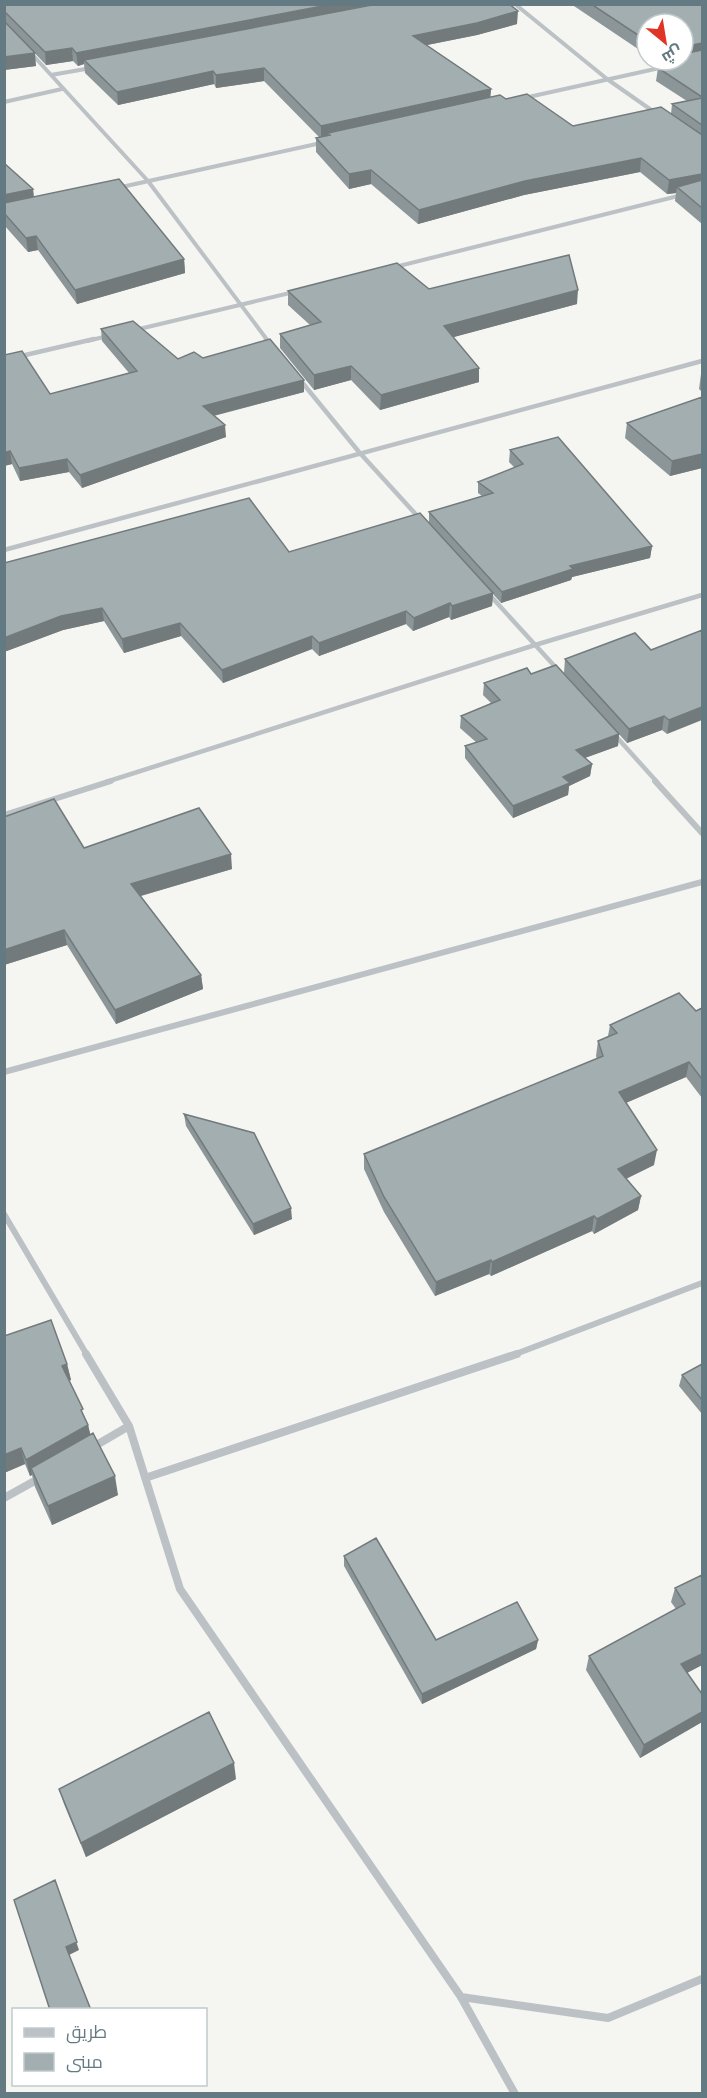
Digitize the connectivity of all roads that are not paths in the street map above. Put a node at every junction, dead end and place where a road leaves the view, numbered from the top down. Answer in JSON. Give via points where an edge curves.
{"nodes":[{"id":1,"x":514,"y":4,"type":"edge"},
{"id":2,"x":28,"y":50,"type":"edge"},
{"id":3,"x":98,"y":66,"type":"edge"},
{"id":4,"x":641,"y":72,"type":"edge"},
{"id":5,"x":51,"y":75,"type":"junction"},
{"id":6,"x":607,"y":79,"type":"junction"},
{"id":7,"x":62,"y":89,"type":"junction"},
{"id":8,"x":515,"y":100,"type":"edge"},
{"id":9,"x":4,"y":102,"type":"edge"},
{"id":10,"x":664,"y":119,"type":"edge"},
{"id":11,"x":332,"y":141,"type":"edge"},
{"id":12,"x":148,"y":182,"type":"junction"},
{"id":13,"x":115,"y":189,"type":"edge"},
{"id":14,"x":691,"y":193,"type":"edge"},
{"id":15,"x":389,"y":268,"type":"edge"},
{"id":16,"x":297,"y":291,"type":"edge"},
{"id":17,"x":239,"y":305,"type":"junction"},
{"id":18,"x":127,"y":332,"type":"edge"},
{"id":19,"x":116,"y":334,"type":"edge"},
{"id":20,"x":276,"y":351,"type":"edge"},
{"id":21,"x":4,"y":360,"type":"edge"},
{"id":22,"x":702,"y":361,"type":"edge"},
{"id":23,"x":299,"y":379,"type":"edge"},
{"id":24,"x":359,"y":452,"type":"junction"},
{"id":25,"x":423,"y":522,"type":"edge"},
{"id":26,"x":4,"y":550,"type":"edge"},
{"id":27,"x":479,"y":584,"type":"edge"},
{"id":28,"x":702,"y":595,"type":"edge"},
{"id":29,"x":535,"y":645,"type":"junction"},
{"id":30,"x":567,"y":681,"type":"edge"},
{"id":31,"x":607,"y":726,"type":"edge"},
{"id":32,"x":4,"y":815,"type":"edge"},
{"id":33,"x":702,"y":833,"type":"edge"},
{"id":34,"x":702,"y":882,"type":"edge"},
{"id":35,"x":4,"y":1072,"type":"edge"},
{"id":36,"x":4,"y":1214,"type":"edge"},
{"id":37,"x":702,"y":1283,"type":"edge"},
{"id":38,"x":129,"y":1426,"type":"junction"},
{"id":39,"x":88,"y":1450,"type":"edge"},
{"id":40,"x":46,"y":1474,"type":"edge"},
{"id":41,"x":145,"y":1478,"type":"junction"},
{"id":42,"x":4,"y":1498,"type":"edge"},
{"id":43,"x":702,"y":1979,"type":"edge"},
{"id":44,"x":461,"y":1997,"type":"junction"},
{"id":45,"x":514,"y":2094,"type":"edge"}],
"edges":[{"from":1,"to":6,"type":"street"},
{"from":2,"to":5,"type":"street"},
{"from":3,"to":5,"type":"street"},
{"from":4,"to":6,"type":"street"},
{"from":5,"to":7,"type":"street"},
{"from":6,"to":8,"type":"street"},
{"from":6,"to":10,"type":"street"},
{"from":7,"to":9,"type":"street"},
{"from":7,"to":12,"type":"street"},
{"from":11,"to":12,"type":"street"},
{"from":12,"to":13,"type":"street"},
{"from":12,"to":17,"type":"street"},
{"from":14,"to":15,"type":"street"},
{"from":16,"to":17,"type":"street"},
{"from":17,"to":18,"type":"street"},
{"from":17,"to":20,"type":"street"},
{"from":19,"to":21,"type":"street"},
{"from":22,"to":24,"type":"street"},
{"from":23,"to":24,"type":"street"},
{"from":24,"to":25,"type":"street"},
{"from":24,"to":26,"type":"street"},
{"from":27,"to":29,"type":"street"},
{"from":28,"to":29,"type":"street"},
{"from":29,"to":30,"type":"street"},
{"from":29,"to":32,"type":"street"},
{"from":31,"to":33,"type":"street"},
{"from":34,"to":35,"type":"street"},
{"from":36,"to":38,"type":"street"},
{"from":37,"to":41,"type":"street","via":[[540,1346]]},
{"from":38,"to":39,"type":"street"},
{"from":38,"to":41,"type":"street"},
{"from":40,"to":42,"type":"street"},
{"from":41,"to":44,"type":"street","via":[[180,1589]]},
{"from":43,"to":44,"type":"street","via":[[608,2018]]},
{"from":44,"to":45,"type":"street"}]}
